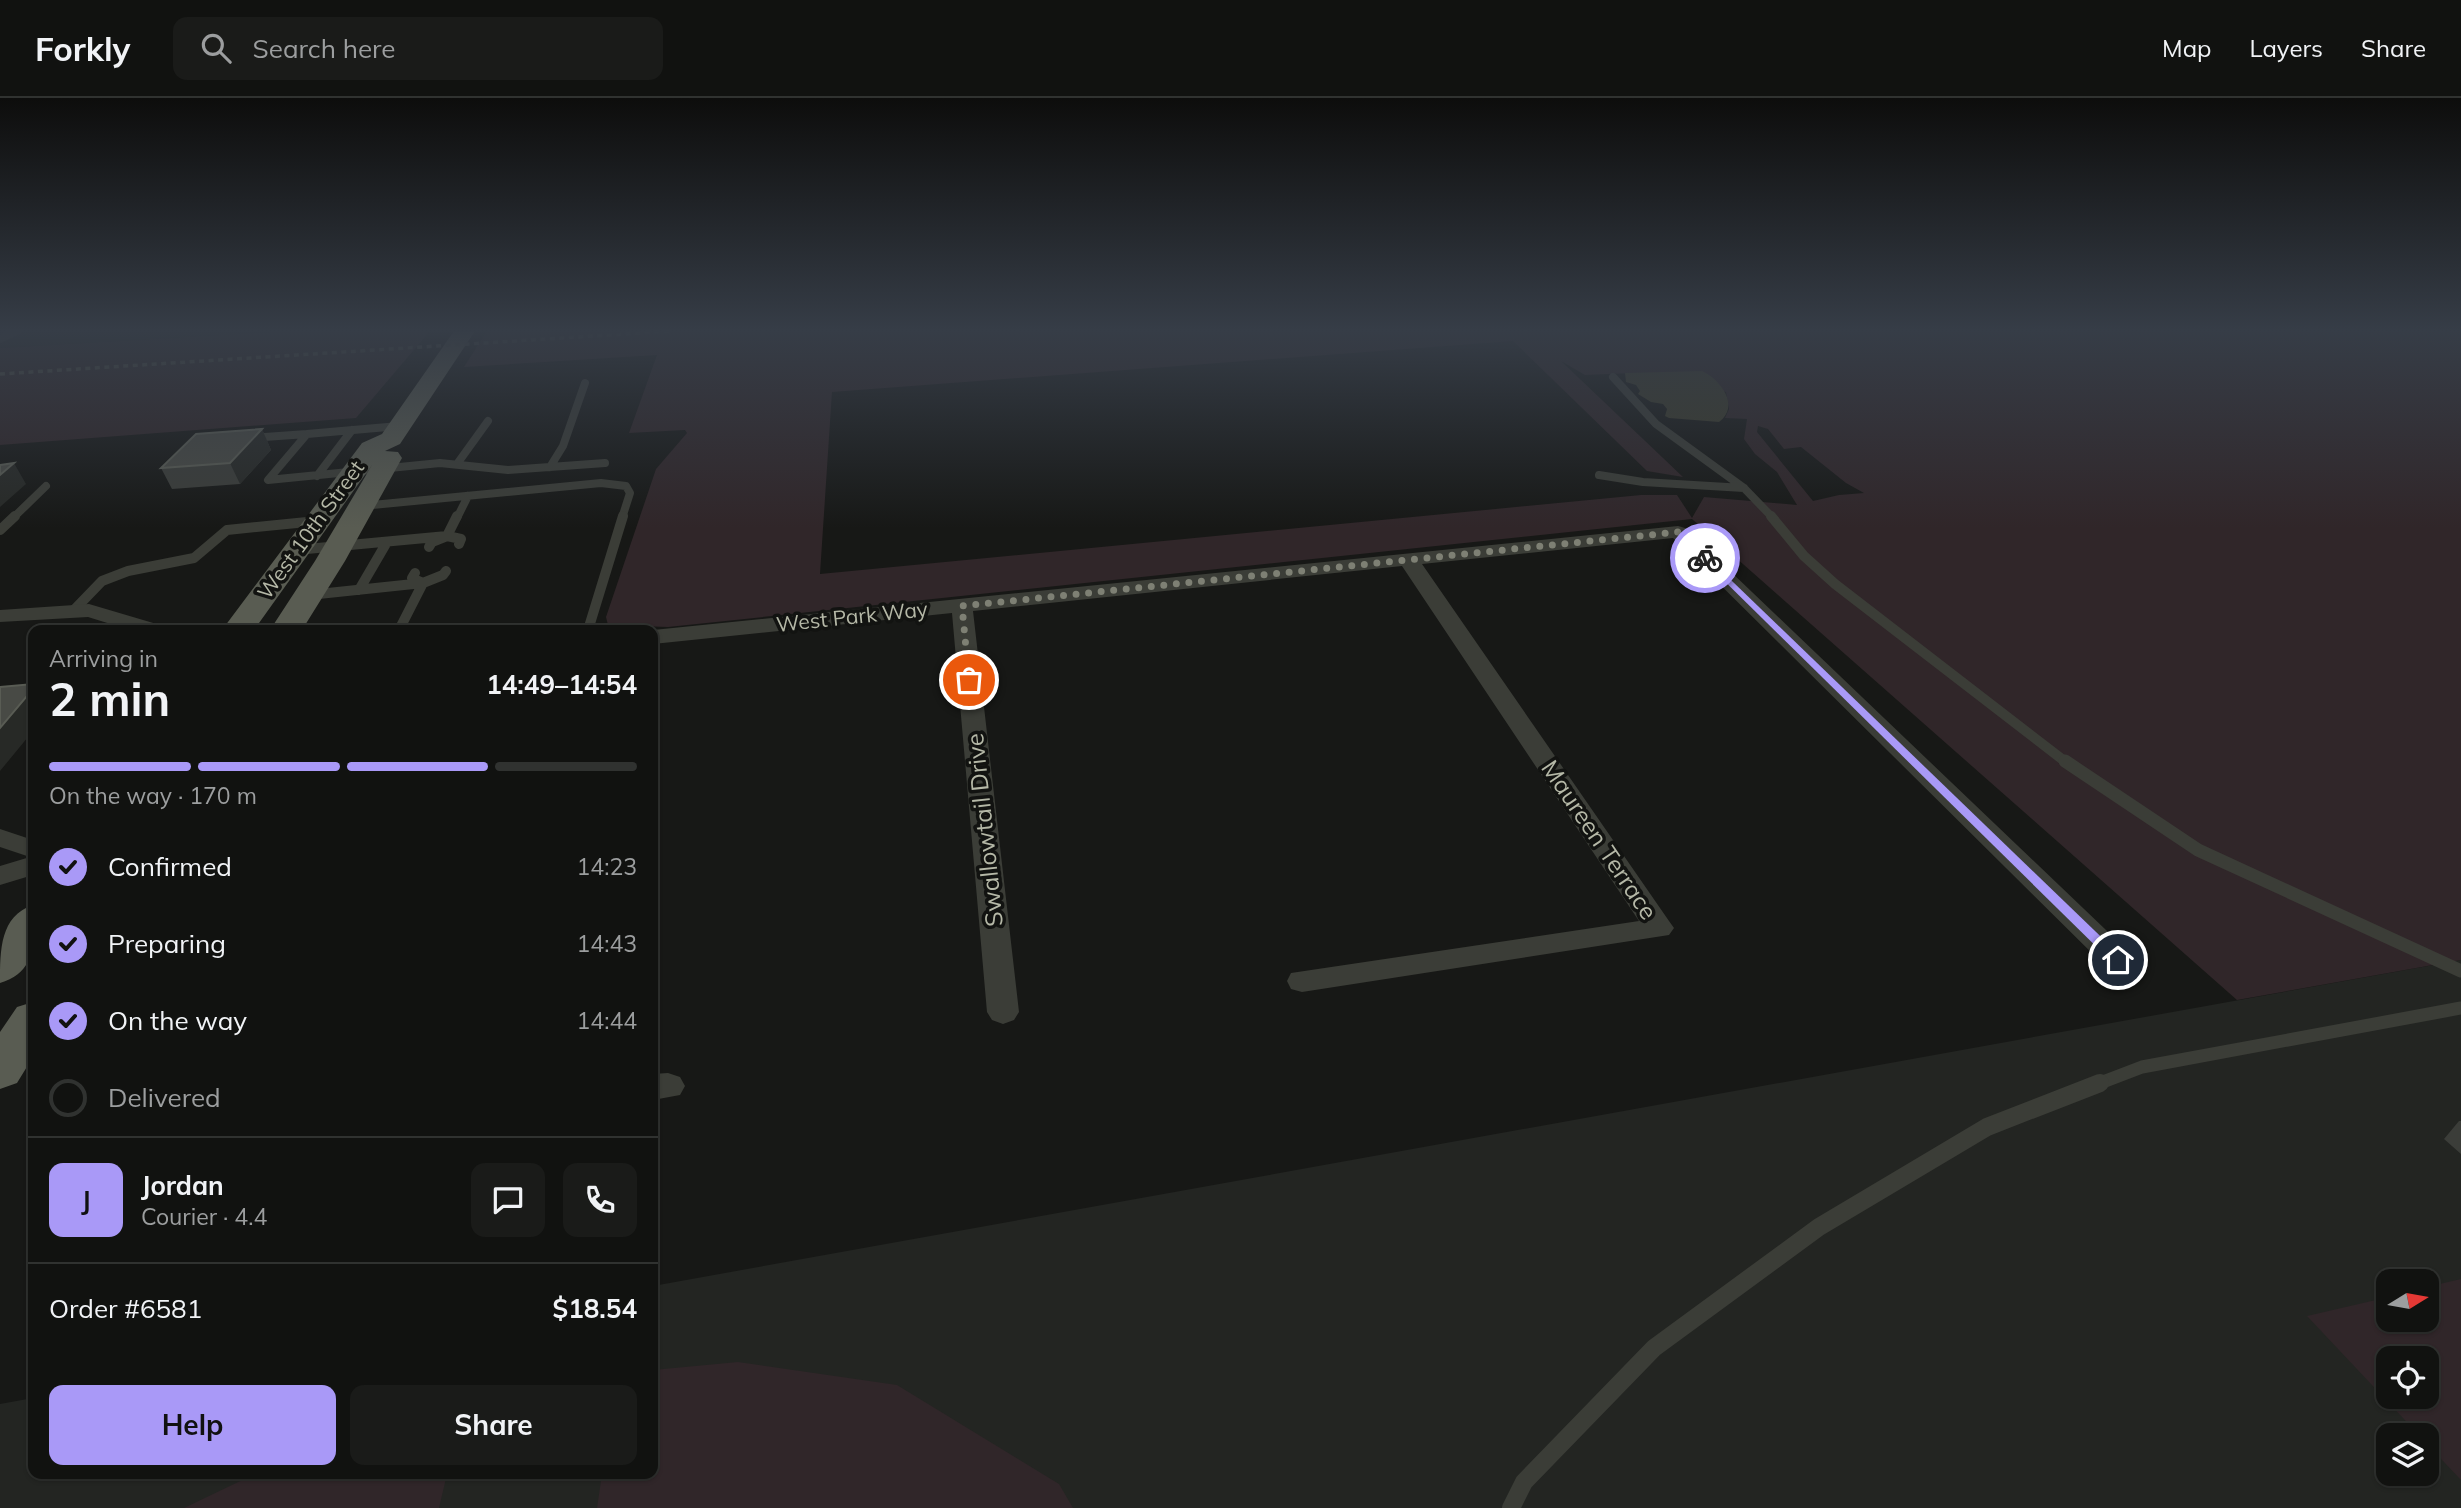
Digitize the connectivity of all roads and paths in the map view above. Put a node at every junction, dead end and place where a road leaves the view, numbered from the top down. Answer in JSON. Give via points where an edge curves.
{"nodes":[{"id":1,"x":419,"y":397,"type":"edge"},
{"id":2,"x":580,"y":397,"type":"edge"},
{"id":3,"x":1631,"y":397,"type":"edge"},
{"id":4,"x":488,"y":421,"type":"dead end"},
{"id":5,"x":352,"y":430,"type":"junction"},
{"id":6,"x":395,"y":433,"type":"junction"},
{"id":7,"x":307,"y":434,"type":"junction"},
{"id":8,"x":241,"y":439,"type":"edge"},
{"id":9,"x":323,"y":454,"type":"dead end"},
{"id":10,"x":302,"y":455,"type":"dead end"},
{"id":11,"x":289,"y":456,"type":"junction"},
{"id":12,"x":338,"y":463,"type":"junction"},
{"id":13,"x":605,"y":463,"type":"dead end"},
{"id":14,"x":315,"y":464,"type":"dead end"},
{"id":15,"x":457,"y":464,"type":"junction"},
{"id":16,"x":292,"y":467,"type":"dead end"},
{"id":17,"x":551,"y":467,"type":"junction"},
{"id":18,"x":279,"y":468,"type":"junction"},
{"id":19,"x":383,"y":468,"type":"junction"},
{"id":20,"x":1599,"y":475,"type":"dead end"},
{"id":21,"x":317,"y":476,"type":"junction"},
{"id":22,"x":46,"y":486,"type":"dead end"},
{"id":23,"x":1744,"y":488,"type":"junction"},
{"id":24,"x":468,"y":496,"type":"junction"},
{"id":25,"x":362,"y":506,"type":"junction"},
{"id":26,"x":317,"y":521,"type":"junction"},
{"id":27,"x":0,"y":530,"type":"edge"},
{"id":28,"x":447,"y":536,"type":"junction"},
{"id":29,"x":387,"y":542,"type":"junction"},
{"id":30,"x":459,"y":544,"type":"dead end"},
{"id":31,"x":339,"y":546,"type":"junction"},
{"id":32,"x":429,"y":547,"type":"dead end"},
{"id":33,"x":295,"y":550,"type":"junction"},
{"id":34,"x":1407,"y":558,"type":"junction"},
{"id":35,"x":446,"y":570,"type":"dead end"},
{"id":36,"x":415,"y":573,"type":"dead end"},
{"id":37,"x":423,"y":583,"type":"junction"},
{"id":38,"x":359,"y":590,"type":"junction"},
{"id":39,"x":309,"y":595,"type":"junction"},
{"id":40,"x":962,"y":606,"type":"junction"},
{"id":41,"x":74,"y":610,"type":"junction"},
{"id":42,"x":0,"y":616,"type":"edge"},
{"id":43,"x":138,"y":625,"type":"edge"},
{"id":44,"x":242,"y":625,"type":"edge"},
{"id":45,"x":289,"y":625,"type":"edge"},
{"id":46,"x":402,"y":625,"type":"edge"},
{"id":47,"x":590,"y":625,"type":"edge"},
{"id":48,"x":658,"y":636,"type":"edge"},
{"id":49,"x":0,"y":838,"type":"edge"},
{"id":50,"x":28,"y":847,"type":"edge"},
{"id":51,"x":28,"y":867,"type":"edge"},
{"id":52,"x":0,"y":876,"type":"edge"},
{"id":53,"x":28,"y":927,"type":"edge"},
{"id":54,"x":2118,"y":960,"type":"dead end"},
{"id":55,"x":0,"y":967,"type":"edge"},
{"id":56,"x":2461,"y":971,"type":"edge"},
{"id":57,"x":1301,"y":981,"type":"dead end"},
{"id":58,"x":2461,"y":1008,"type":"edge"},
{"id":59,"x":1003,"y":1012,"type":"dead end"},
{"id":60,"x":1511,"y":1508,"type":"edge"}],
"edges":[{"from":1,"to":6,"type":"main road","name":"West 10th Street"},
{"from":2,"to":17,"type":"lane"},
{"from":3,"to":23,"type":"lane","via":[[1656,424]]},
{"from":4,"to":15,"type":"lane"},
{"from":5,"to":6,"type":"lane"},
{"from":5,"to":7,"type":"lane"},
{"from":5,"to":12,"type":"lane"},
{"from":6,"to":12,"type":"main road","name":"West 10th Street"},
{"from":6,"to":19,"type":"main road","name":"West 10th Street","via":[[396,446]]},
{"from":7,"to":8,"type":"lane"},
{"from":7,"to":11,"type":"lane"},
{"from":9,"to":12,"type":"lane"},
{"from":10,"to":11,"type":"lane"},
{"from":11,"to":18,"type":"lane"},
{"from":12,"to":14,"type":"lane"},
{"from":12,"to":19,"type":"lane"},
{"from":12,"to":21,"type":"lane"},
{"from":12,"to":21,"type":"lane"},
{"from":12,"to":26,"type":"main road","name":"West 10th Street"},
{"from":13,"to":17,"type":"lane"},
{"from":15,"to":17,"type":"lane","via":[[508,470]]},
{"from":15,"to":19,"type":"lane"},
{"from":16,"to":18,"type":"lane"},
{"from":18,"to":21,"type":"lane","via":[[268,480]]},
{"from":19,"to":25,"type":"main road","name":"West 10th Street"},
{"from":20,"to":23,"type":"lane"},
{"from":22,"to":27,"type":"lane"},
{"from":23,"to":56,"type":"lane","via":[[1835,584],[2129,806],[2198,850]]},
{"from":24,"to":25,"type":"lane"},
{"from":24,"to":28,"type":"lane"},
{"from":24,"to":47,"type":"lane","via":[[601,483],[626,486],[630,493]]},
{"from":25,"to":31,"type":"main road","name":"West 10th Street"},
{"from":26,"to":33,"type":"main road","name":"West 10th Street"},
{"from":26,"to":41,"type":"lane","via":[[227,530],[194,558],[102,581]]},
{"from":28,"to":29,"type":"lane"},
{"from":28,"to":30,"type":"lane","via":[[461,540]]},
{"from":28,"to":32,"type":"lane"},
{"from":29,"to":31,"type":"lane"},
{"from":29,"to":38,"type":"lane"},
{"from":31,"to":33,"type":"lane"},
{"from":31,"to":39,"type":"main road","name":"West 10th Street"},
{"from":33,"to":44,"type":"main road","name":"West 10th Street"},
{"from":34,"to":40,"type":"street","name":"West Park Way"},
{"from":34,"to":54,"type":"street","name":"West Park Way","via":[[1678,532]]},
{"from":34,"to":57,"type":"street","name":"Maureen Terrace","via":[[1659,928]]},
{"from":35,"to":37,"type":"lane"},
{"from":36,"to":37,"type":"lane","via":[[412,578]]},
{"from":37,"to":38,"type":"lane"},
{"from":37,"to":46,"type":"lane"},
{"from":38,"to":39,"type":"lane"},
{"from":39,"to":45,"type":"main road","name":"West 10th Street"},
{"from":40,"to":48,"type":"street","name":"West Park Way"},
{"from":40,"to":59,"type":"street","name":"Swallowtail Drive"},
{"from":41,"to":42,"type":"street"},
{"from":41,"to":43,"type":"street","via":[[100,612]]},
{"from":49,"to":50,"type":"street"},
{"from":51,"to":52,"type":"street"},
{"from":53,"to":55,"type":"main road"},
{"from":58,"to":60,"type":"lane","via":[[2142,1067],[1987,1127],[1819,1227],[1654,1348],[1524,1482]]}]}
